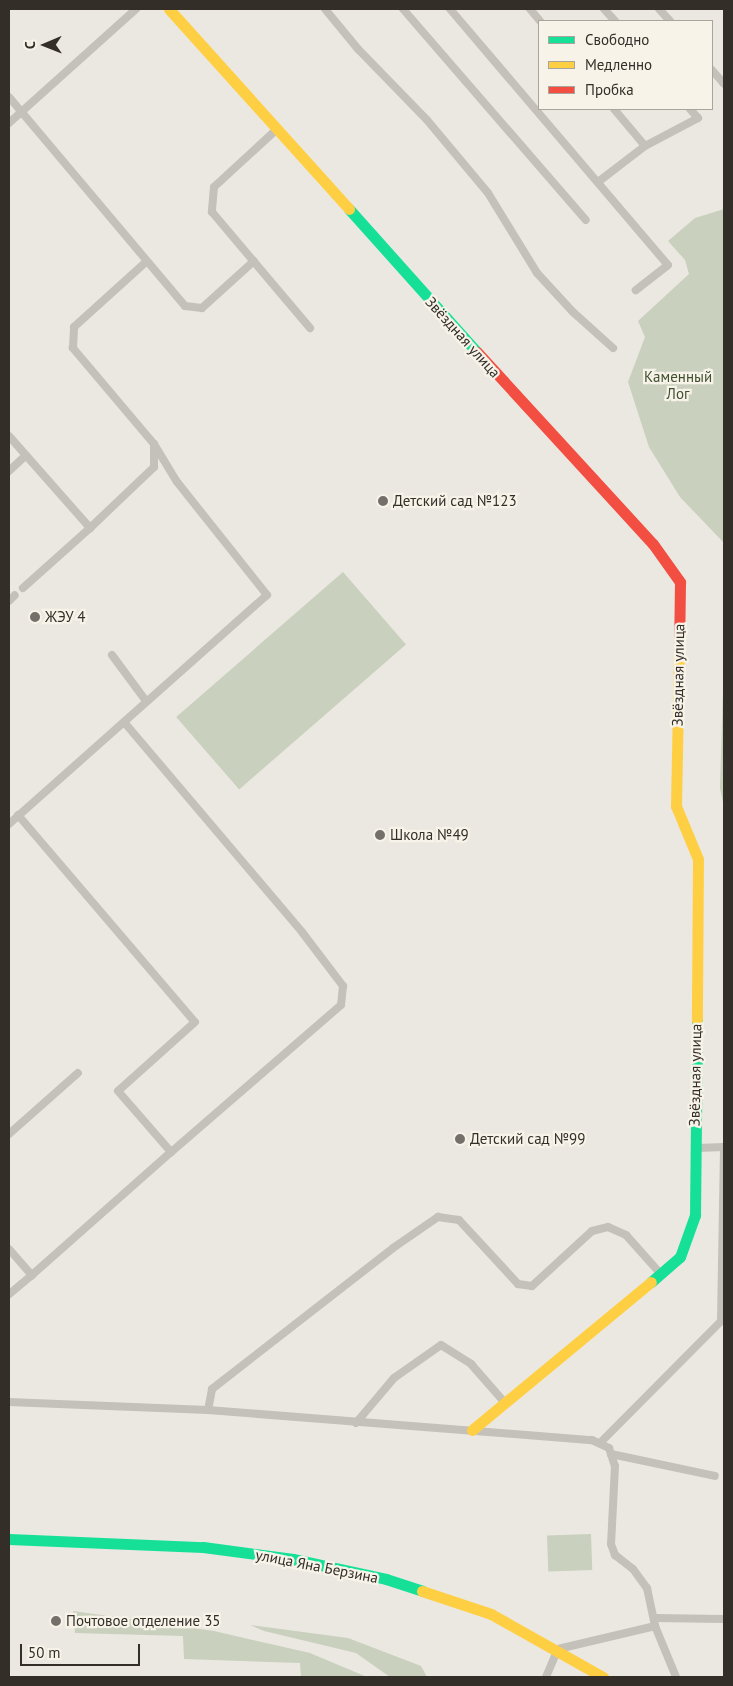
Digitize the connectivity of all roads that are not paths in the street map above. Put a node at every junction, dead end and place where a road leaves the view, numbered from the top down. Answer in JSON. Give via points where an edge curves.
{"nodes":[{"id":1,"x":136,"y":9,"type":"edge"},
{"id":2,"x":170,"y":9,"type":"edge"},
{"id":3,"x":325,"y":9,"type":"edge"},
{"id":4,"x":403,"y":9,"type":"edge"},
{"id":5,"x":450,"y":9,"type":"edge"},
{"id":6,"x":530,"y":9,"type":"edge"},
{"id":7,"x":604,"y":9,"type":"edge"},
{"id":8,"x":659,"y":9,"type":"edge"},
{"id":9,"x":539,"y":20,"type":"edge"},
{"id":10,"x":614,"y":20,"type":"edge"},
{"id":11,"x":669,"y":20,"type":"edge"},
{"id":12,"x":713,"y":71,"type":"edge"},
{"id":13,"x":724,"y":84,"type":"edge"},
{"id":14,"x":9,"y":97,"type":"edge"},
{"id":15,"x":615,"y":110,"type":"edge"},
{"id":16,"x":691,"y":110,"type":"edge"},
{"id":17,"x":21,"y":112,"type":"junction"},
{"id":18,"x":9,"y":123,"type":"edge"},
{"id":19,"x":277,"y":129,"type":"junction"},
{"id":20,"x":645,"y":146,"type":"junction"},
{"id":21,"x":598,"y":182,"type":"junction"},
{"id":22,"x":586,"y":220,"type":"dead end"},
{"id":23,"x":147,"y":261,"type":"junction"},
{"id":24,"x":254,"y":261,"type":"junction"},
{"id":25,"x":636,"y":290,"type":"dead end"},
{"id":26,"x":310,"y":328,"type":"dead end"},
{"id":27,"x":613,"y":348,"type":"dead end"},
{"id":28,"x":9,"y":436,"type":"edge"},
{"id":29,"x":154,"y":444,"type":"junction"},
{"id":30,"x":25,"y":456,"type":"junction"},
{"id":31,"x":9,"y":471,"type":"edge"},
{"id":32,"x":90,"y":528,"type":"junction"},
{"id":33,"x":23,"y":588,"type":"dead end"},
{"id":34,"x":15,"y":595,"type":"dead end"},
{"id":35,"x":9,"y":601,"type":"edge"},
{"id":36,"x":112,"y":655,"type":"dead end"},
{"id":37,"x":146,"y":701,"type":"junction"},
{"id":38,"x":124,"y":722,"type":"junction"},
{"id":39,"x":18,"y":815,"type":"junction"},
{"id":40,"x":9,"y":824,"type":"edge"},
{"id":41,"x":78,"y":1073,"type":"dead end"},
{"id":42,"x":9,"y":1134,"type":"edge"},
{"id":43,"x":724,"y":1147,"type":"edge"},
{"id":44,"x":694,"y":1148,"type":"junction"},
{"id":45,"x":171,"y":1152,"type":"junction"},
{"id":46,"x":9,"y":1249,"type":"edge"},
{"id":47,"x":659,"y":1272,"type":"junction"},
{"id":48,"x":32,"y":1275,"type":"junction"},
{"id":49,"x":9,"y":1294,"type":"edge"},
{"id":50,"x":9,"y":1402,"type":"edge"},
{"id":51,"x":506,"y":1404,"type":"junction"},
{"id":52,"x":208,"y":1410,"type":"junction"},
{"id":53,"x":356,"y":1423,"type":"junction"},
{"id":54,"x":472,"y":1430,"type":"junction"},
{"id":55,"x":600,"y":1443,"type":"junction"},
{"id":56,"x":611,"y":1454,"type":"junction"},
{"id":57,"x":715,"y":1476,"type":"dead end"},
{"id":58,"x":9,"y":1538,"type":"edge"},
{"id":59,"x":724,"y":1619,"type":"edge"},
{"id":60,"x":655,"y":1622,"type":"junction"},
{"id":61,"x":558,"y":1649,"type":"junction"},
{"id":62,"x":546,"y":1677,"type":"edge"},
{"id":63,"x":603,"y":1677,"type":"edge"},
{"id":64,"x":676,"y":1677,"type":"edge"}],
"edges":[{"from":1,"to":17,"type":"lane"},
{"from":2,"to":19,"type":"street","name":"Звёздная улица"},
{"from":3,"to":27,"type":"lane","via":[[358,49],[427,120],[488,193],[537,273]]},
{"from":4,"to":22,"type":"lane"},
{"from":5,"to":21,"type":"lane"},
{"from":6,"to":9,"type":"lane"},
{"from":7,"to":10,"type":"lane"},
{"from":8,"to":11,"type":"lane"},
{"from":12,"to":13,"type":"lane"},
{"from":14,"to":17,"type":"lane"},
{"from":15,"to":20,"type":"lane"},
{"from":16,"to":20,"type":"lane","via":[[698,118]]},
{"from":17,"to":18,"type":"lane"},
{"from":17,"to":23,"type":"lane"},
{"from":19,"to":24,"type":"lane","via":[[214,187],[212,212]]},
{"from":19,"to":44,"type":"street","name":"Звёздная улица","via":[[614,505],[653,544],[680,582],[676,806],[698,859]]},
{"from":20,"to":21,"type":"lane"},
{"from":21,"to":25,"type":"lane","via":[[668,265]]},
{"from":23,"to":24,"type":"lane","via":[[184,306],[202,308]]},
{"from":23,"to":29,"type":"lane","via":[[74,327],[73,348]]},
{"from":24,"to":26,"type":"lane"},
{"from":28,"to":30,"type":"lane"},
{"from":29,"to":32,"type":"lane","via":[[154,467]]},
{"from":29,"to":37,"type":"lane","via":[[177,482],[267,595]]},
{"from":30,"to":31,"type":"lane"},
{"from":30,"to":32,"type":"lane"},
{"from":32,"to":33,"type":"lane"},
{"from":34,"to":35,"type":"lane"},
{"from":36,"to":37,"type":"lane"},
{"from":37,"to":38,"type":"lane"},
{"from":38,"to":39,"type":"lane"},
{"from":38,"to":45,"type":"lane","via":[[302,932],[343,986],[341,1005]]},
{"from":39,"to":40,"type":"lane"},
{"from":39,"to":45,"type":"lane","via":[[195,1022],[118,1091]]},
{"from":41,"to":42,"type":"lane"},
{"from":43,"to":44,"type":"lane"},
{"from":43,"to":55,"type":"lane","via":[[721,1321]]},
{"from":44,"to":47,"type":"street","name":"Звёздная улица","via":[[695,1215],[680,1257]]},
{"from":45,"to":48,"type":"lane"},
{"from":46,"to":48,"type":"lane"},
{"from":47,"to":51,"type":"street","name":"Звёздная улица"},
{"from":47,"to":52,"type":"lane","via":[[626,1235],[608,1227],[592,1231],[532,1286],[518,1284],[460,1220],[438,1217],[392,1248],[212,1389]]},
{"from":48,"to":49,"type":"lane"},
{"from":50,"to":52,"type":"lane"},
{"from":51,"to":53,"type":"lane","via":[[471,1364],[441,1346],[394,1378]]},
{"from":51,"to":54,"type":"street","name":"Звёздная улица"},
{"from":52,"to":53,"type":"lane"},
{"from":53,"to":54,"type":"lane"},
{"from":54,"to":55,"type":"lane"},
{"from":55,"to":56,"type":"lane","via":[[609,1448]]},
{"from":56,"to":57,"type":"lane"},
{"from":56,"to":60,"type":"lane","via":[[615,1466],[611,1544],[615,1555],[633,1569],[647,1588]]},
{"from":58,"to":61,"type":"street","name":"улица Яна Берзина","via":[[203,1546],[293,1559],[386,1579],[491,1614]]},
{"from":59,"to":60,"type":"lane"},
{"from":60,"to":61,"type":"lane"},
{"from":60,"to":64,"type":"lane"},
{"from":61,"to":62,"type":"lane"},
{"from":61,"to":63,"type":"street","name":"улица Яна Берзина"}]}
